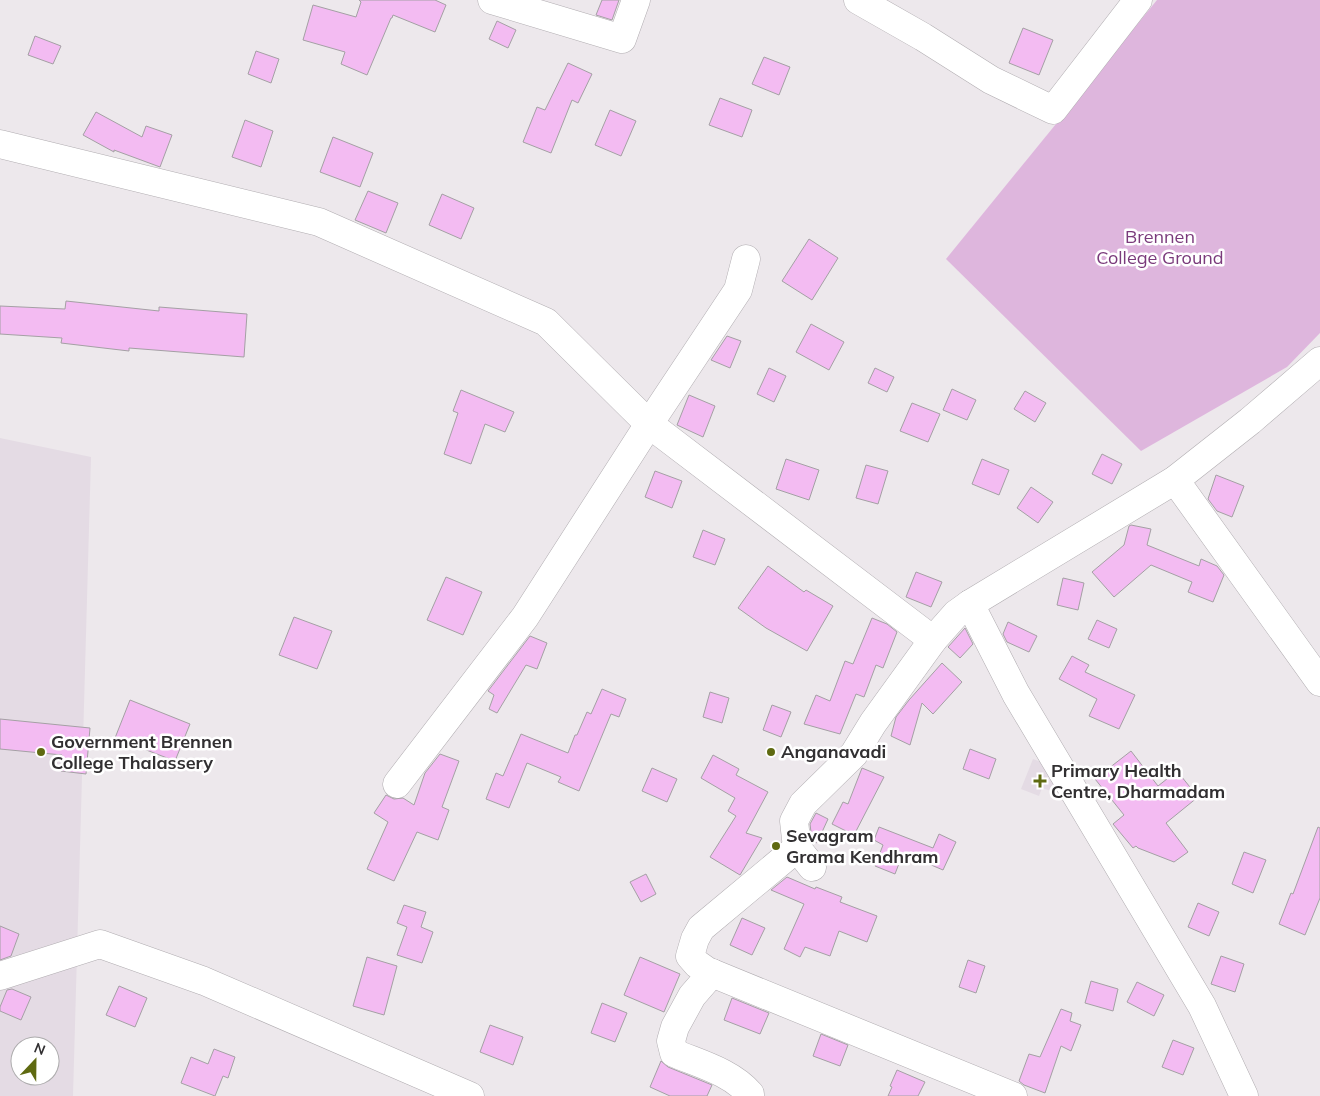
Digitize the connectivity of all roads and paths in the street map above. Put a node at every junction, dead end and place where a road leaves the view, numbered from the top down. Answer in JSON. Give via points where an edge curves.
{"nodes":[{"id":1,"x":492,"y":0,"type":"edge"},
{"id":2,"x":636,"y":0,"type":"edge"},
{"id":3,"x":858,"y":0,"type":"edge"},
{"id":4,"x":1138,"y":0,"type":"edge"},
{"id":5,"x":0,"y":144,"type":"edge"},
{"id":6,"x":746,"y":259,"type":"dead end"},
{"id":7,"x":1320,"y":361,"type":"edge"},
{"id":8,"x":649,"y":424,"type":"junction"},
{"id":9,"x":1176,"y":480,"type":"junction"},
{"id":10,"x":970,"y":604,"type":"junction"},
{"id":11,"x":933,"y":640,"type":"junction"},
{"id":12,"x":1320,"y":682,"type":"edge"},
{"id":13,"x":397,"y":784,"type":"dead end"},
{"id":14,"x":712,"y":973,"type":"junction"},
{"id":15,"x":0,"y":976,"type":"edge"},
{"id":16,"x":470,"y":1096,"type":"edge"},
{"id":17,"x":750,"y":1096,"type":"edge"},
{"id":18,"x":1013,"y":1096,"type":"edge"},
{"id":19,"x":1244,"y":1096,"type":"edge"}],
"edges":[{"from":1,"to":2,"type":"street","via":[[622,39]]},
{"from":3,"to":4,"type":"street","via":[[991,80],[1053,110]]},
{"from":5,"to":8,"type":"street","via":[[319,222],[546,322]]},
{"from":6,"to":8,"type":"street","via":[[738,290]]},
{"from":7,"to":9,"type":"street"},
{"from":8,"to":11,"type":"street"},
{"from":8,"to":13,"type":"street","via":[[525,616]]},
{"from":9,"to":10,"type":"street"},
{"from":9,"to":12,"type":"street"},
{"from":10,"to":11,"type":"street","via":[[956,614]]},
{"from":10,"to":19,"type":"street","via":[[1016,694],[1202,1006]]},
{"from":11,"to":14,"type":"street","via":[[854,754],[803,804],[794,821],[805,858],[701,928],[690,956]]},
{"from":14,"to":17,"type":"street","via":[[692,996],[675,1027],[671,1041],[674,1053],[727,1075],[743,1085]]},
{"from":14,"to":18,"type":"street"},
{"from":15,"to":16,"type":"street","via":[[100,944],[204,981]]}]}
